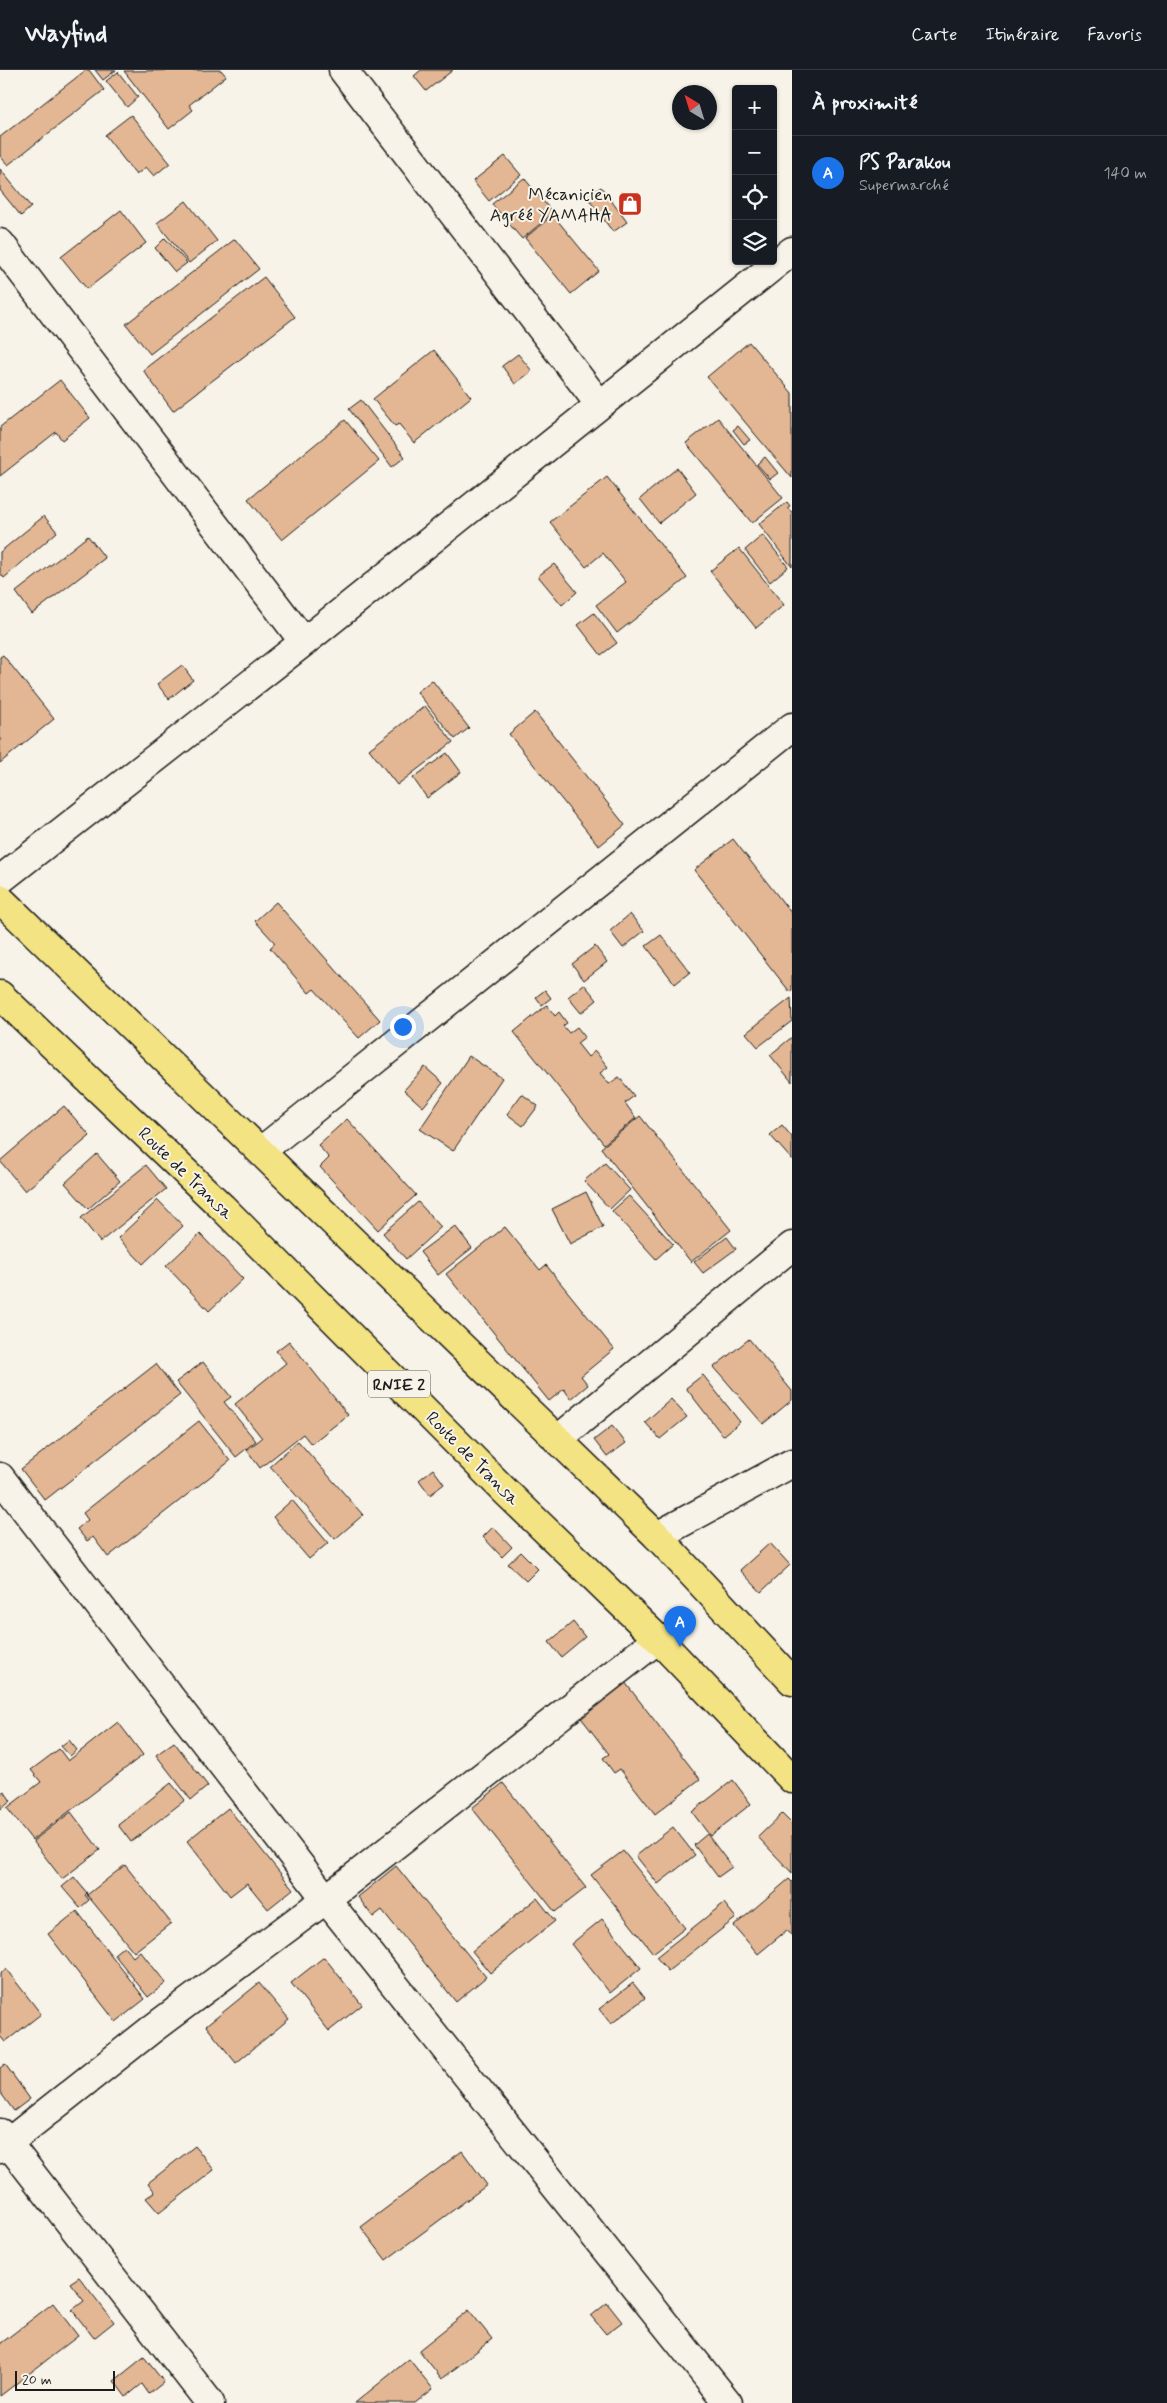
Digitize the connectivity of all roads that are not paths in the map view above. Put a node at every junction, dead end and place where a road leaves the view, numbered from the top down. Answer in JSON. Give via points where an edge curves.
{"nodes":[{"id":1,"x":343,"y":70,"type":"edge"},
{"id":2,"x":0,"y":243,"type":"edge"},
{"id":3,"x":792,"y":251,"type":"edge"},
{"id":4,"x":600,"y":405,"type":"junction"},
{"id":5,"x":304,"y":642,"type":"junction"},
{"id":6,"x":792,"y":727,"type":"edge"},
{"id":7,"x":0,"y":880,"type":"edge"},
{"id":8,"x":0,"y":899,"type":"edge"},
{"id":9,"x":0,"y":996,"type":"edge"},
{"id":10,"x":262,"y":1151,"type":"junction"},
{"id":11,"x":792,"y":1246,"type":"edge"},
{"id":12,"x":557,"y":1440,"type":"junction"},
{"id":13,"x":792,"y":1463,"type":"edge"},
{"id":14,"x":0,"y":1477,"type":"edge"},
{"id":15,"x":657,"y":1536,"type":"junction"},
{"id":16,"x":658,"y":1639,"type":"junction"},
{"id":17,"x":792,"y":1681,"type":"edge"},
{"id":18,"x":792,"y":1779,"type":"edge"},
{"id":19,"x":326,"y":1899,"type":"junction"},
{"id":20,"x":3,"y":2142,"type":"edge"},
{"id":21,"x":210,"y":2403,"type":"edge"},
{"id":22,"x":728,"y":2403,"type":"edge"}],
"edges":[{"from":1,"to":4,"type":"street"},
{"from":2,"to":5,"type":"street"},
{"from":3,"to":4,"type":"street"},
{"from":4,"to":5,"type":"street"},
{"from":5,"to":7,"type":"street"},
{"from":6,"to":10,"type":"street"},
{"from":8,"to":10,"type":"main road"},
{"from":9,"to":16,"type":"main road","name":"Route de Transa","number":"RNIE 2","via":[[222,1207],[506,1492]]},
{"from":10,"to":12,"type":"main road"},
{"from":11,"to":12,"type":"street"},
{"from":12,"to":15,"type":"main road"},
{"from":13,"to":15,"type":"street"},
{"from":14,"to":19,"type":"street"},
{"from":15,"to":17,"type":"main road"},
{"from":16,"to":18,"type":"main road","name":"Route de Transa","number":"RNIE 2"},
{"from":16,"to":19,"type":"street"},
{"from":19,"to":20,"type":"street"},
{"from":19,"to":22,"type":"street"},
{"from":20,"to":21,"type":"street"}]}
